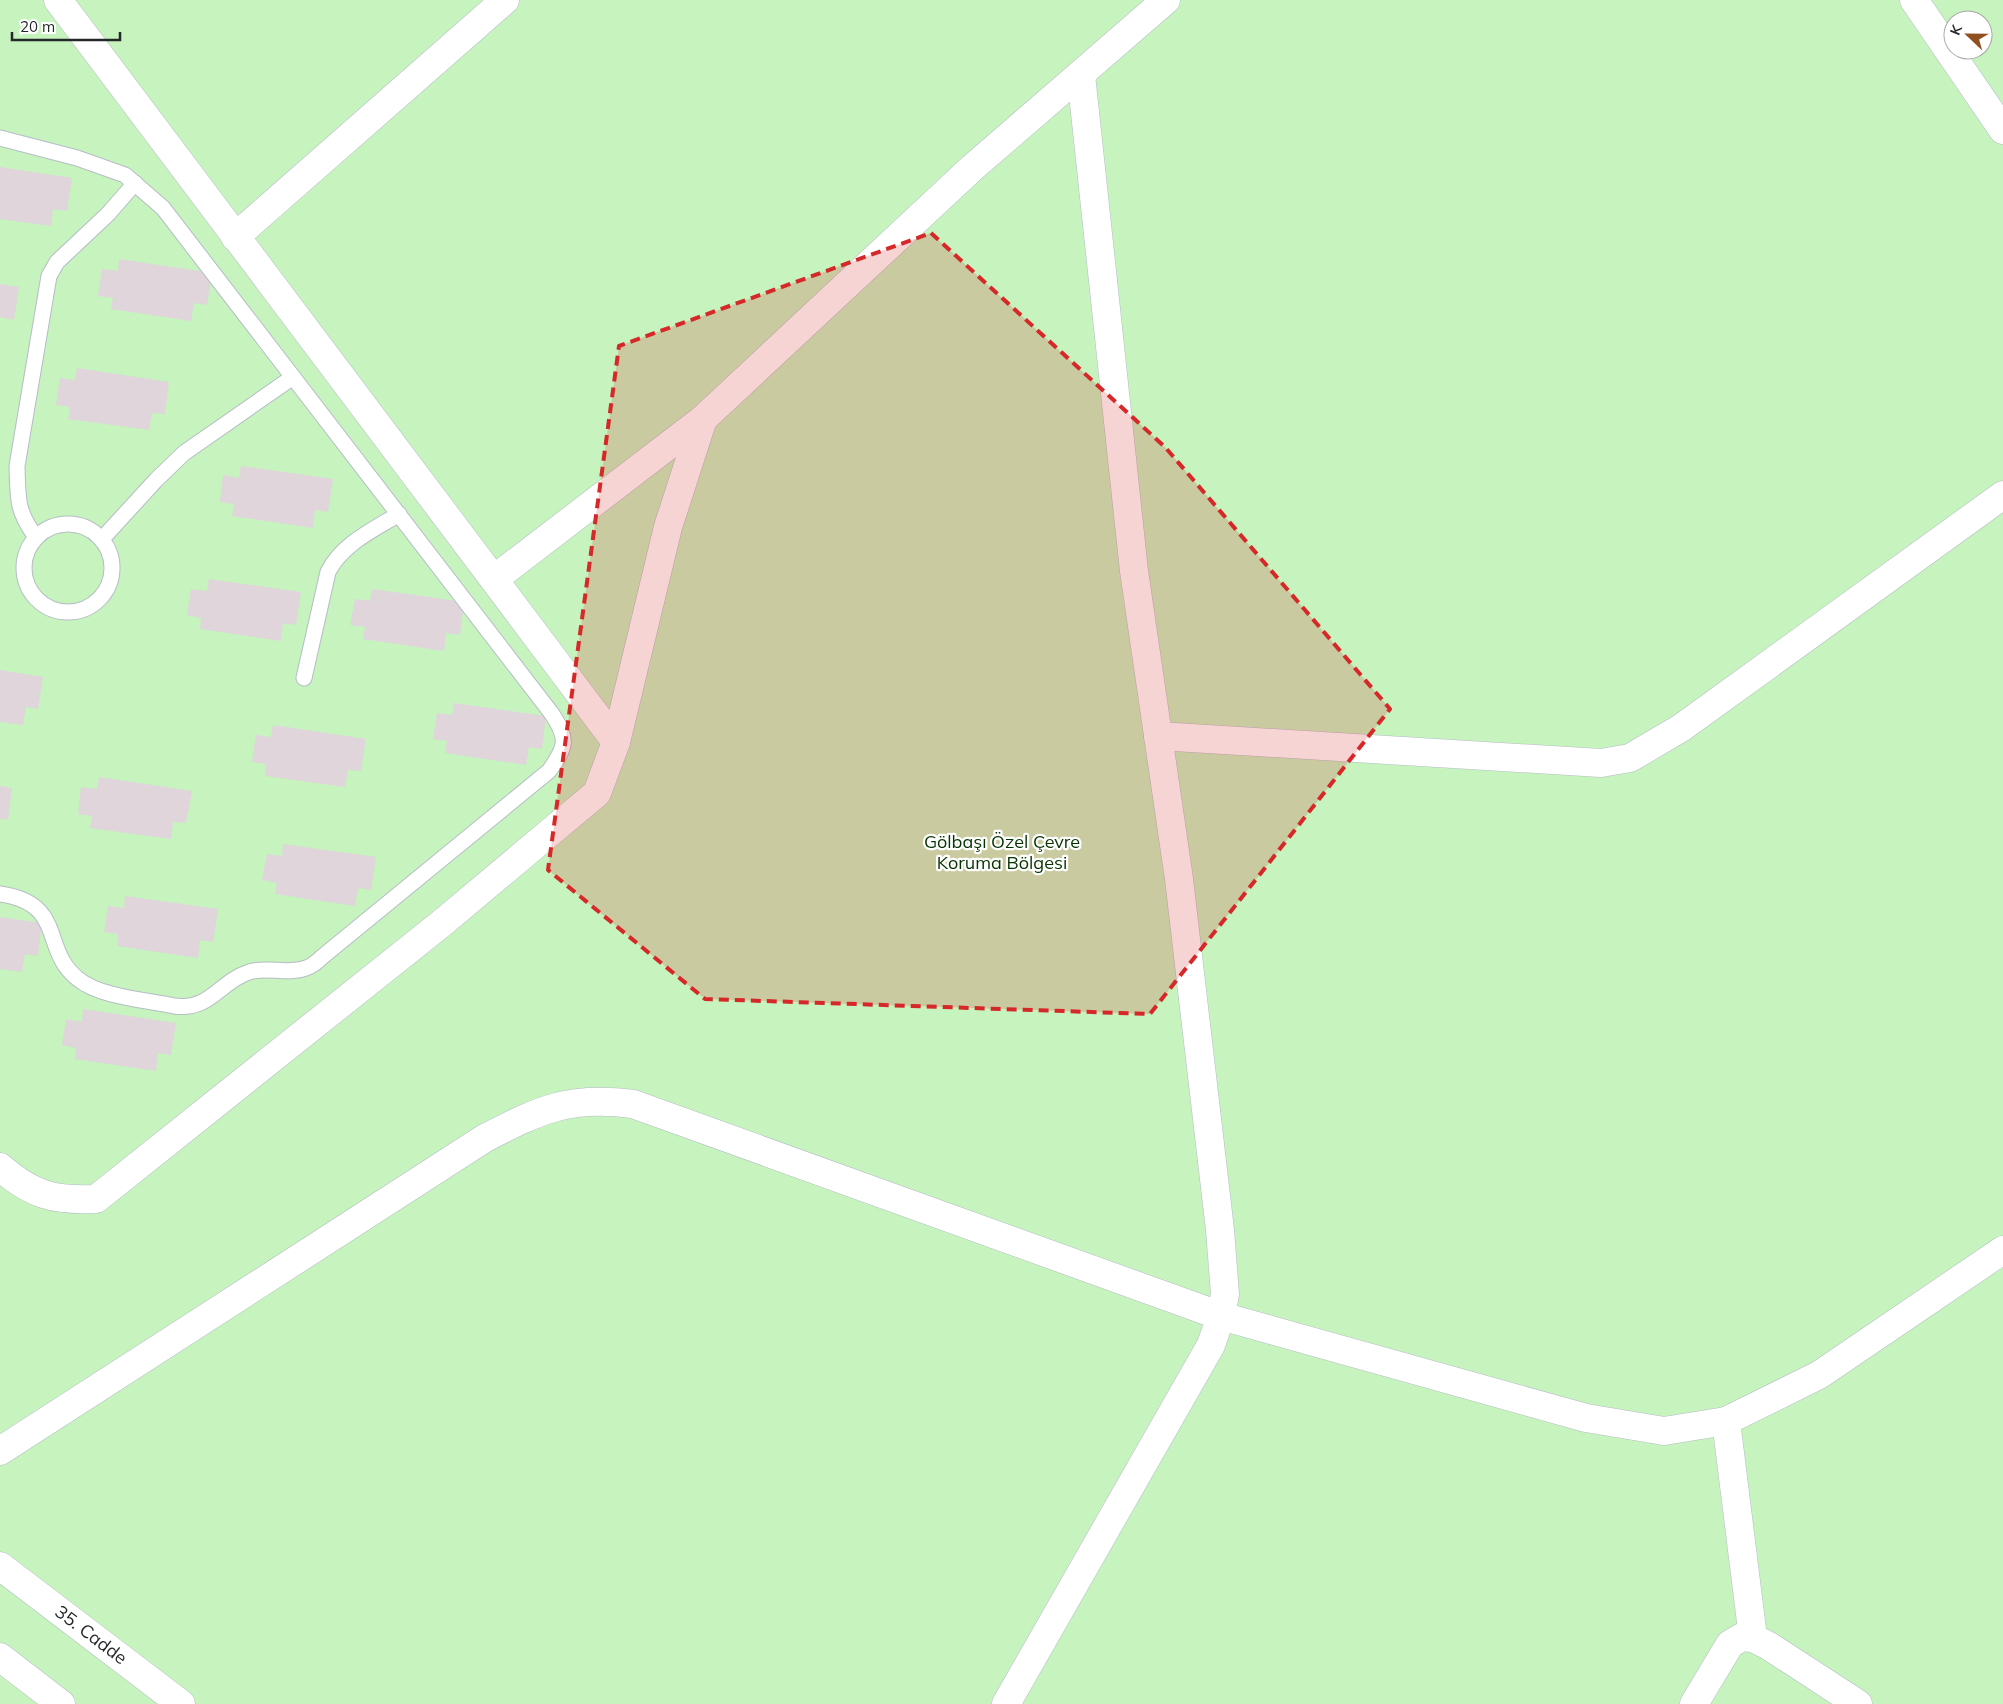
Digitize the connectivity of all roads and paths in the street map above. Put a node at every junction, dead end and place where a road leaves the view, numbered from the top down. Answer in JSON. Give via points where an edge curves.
{"nodes":[{"id":1,"x":58,"y":0,"type":"edge"},
{"id":2,"x":505,"y":0,"type":"edge"},
{"id":3,"x":1166,"y":0,"type":"edge"},
{"id":4,"x":1914,"y":0,"type":"edge"},
{"id":5,"x":1081,"y":75,"type":"junction"},
{"id":6,"x":2003,"y":130,"type":"edge"},
{"id":7,"x":0,"y":138,"type":"edge"},
{"id":8,"x":135,"y":183,"type":"junction"},
{"id":9,"x":235,"y":238,"type":"junction"},
{"id":10,"x":293,"y":377,"type":"junction"},
{"id":11,"x":703,"y":419,"type":"junction"},
{"id":12,"x":2003,"y":496,"type":"edge"},
{"id":13,"x":399,"y":514,"type":"junction"},
{"id":14,"x":36,"y":537,"type":"junction"},
{"id":15,"x":102,"y":539,"type":"junction"},
{"id":16,"x":494,"y":580,"type":"junction"},
{"id":17,"x":304,"y":678,"type":"dead end"},
{"id":18,"x":1158,"y":736,"type":"junction"},
{"id":19,"x":616,"y":742,"type":"junction"},
{"id":20,"x":0,"y":894,"type":"edge"},
{"id":21,"x":0,"y":1167,"type":"edge"},
{"id":22,"x":2003,"y":1250,"type":"edge"},
{"id":23,"x":1221,"y":1316,"type":"junction"},
{"id":24,"x":1726,"y":1421,"type":"junction"},
{"id":25,"x":0,"y":1452,"type":"edge"},
{"id":26,"x":0,"y":1566,"type":"edge"},
{"id":27,"x":1753,"y":1638,"type":"junction"},
{"id":28,"x":0,"y":1657,"type":"edge"},
{"id":29,"x":61,"y":1704,"type":"edge"},
{"id":30,"x":181,"y":1704,"type":"edge"},
{"id":31,"x":1006,"y":1704,"type":"edge"},
{"id":32,"x":1694,"y":1704,"type":"edge"},
{"id":33,"x":1858,"y":1704,"type":"edge"}],
"edges":[{"from":1,"to":9,"type":"street"},
{"from":2,"to":9,"type":"street"},
{"from":3,"to":5,"type":"street"},
{"from":4,"to":6,"type":"street"},
{"from":5,"to":11,"type":"street","via":[[972,168]]},
{"from":5,"to":18,"type":"street","via":[[1134,571]]},
{"from":7,"to":8,"type":"lane","via":[[77,158],[126,175]]},
{"from":8,"to":10,"type":"lane","via":[[163,208]]},
{"from":8,"to":14,"type":"lane","via":[[108,214],[57,262],[49,276],[17,466],[23,520]]},
{"from":9,"to":16,"type":"street"},
{"from":10,"to":13,"type":"lane"},
{"from":10,"to":15,"type":"lane","via":[[184,453]]},
{"from":11,"to":16,"type":"street"},
{"from":11,"to":19,"type":"street","via":[[668,527]]},
{"from":12,"to":18,"type":"street","via":[[1681,728],[1630,758],[1601,763]]},
{"from":13,"to":17,"type":"lane","via":[[348,546],[334,559],[328,572]]},
{"from":13,"to":20,"type":"lane","via":[[560,726],[564,747],[549,771],[307,968],[249,972],[196,1006],[174,1006],[90,987],[76,979],[64,964],[39,910],[20,897]]},
{"from":14,"to":15,"type":"lane","via":[[52,526],[70,523],[87,527]]},
{"from":14,"to":15,"type":"lane","via":[[26,553],[24,571],[29,589],[41,603],[57,611],[76,612],[93,605],[106,591],[112,574],[111,555]]},
{"from":16,"to":19,"type":"street"},
{"from":18,"to":23,"type":"street","via":[[1179,879],[1220,1230],[1225,1294]]},
{"from":19,"to":21,"type":"street","via":[[597,793],[580,809],[96,1199],[66,1200],[41,1195],[19,1184]]},
{"from":22,"to":24,"type":"street","via":[[1820,1375]]},
{"from":23,"to":24,"type":"street","via":[[1586,1418],[1664,1431]]},
{"from":23,"to":25,"type":"street","via":[[633,1104],[602,1100],[572,1102],[535,1113],[485,1138]]},
{"from":23,"to":31,"type":"street","via":[[1211,1345],[1177,1407]]},
{"from":24,"to":27,"type":"street"},
{"from":26,"to":30,"type":"street","name":"35. Cadde"},
{"from":27,"to":32,"type":"street","via":[[1742,1637],[1730,1644]]},
{"from":27,"to":33,"type":"street"},
{"from":28,"to":29,"type":"street"}]}
